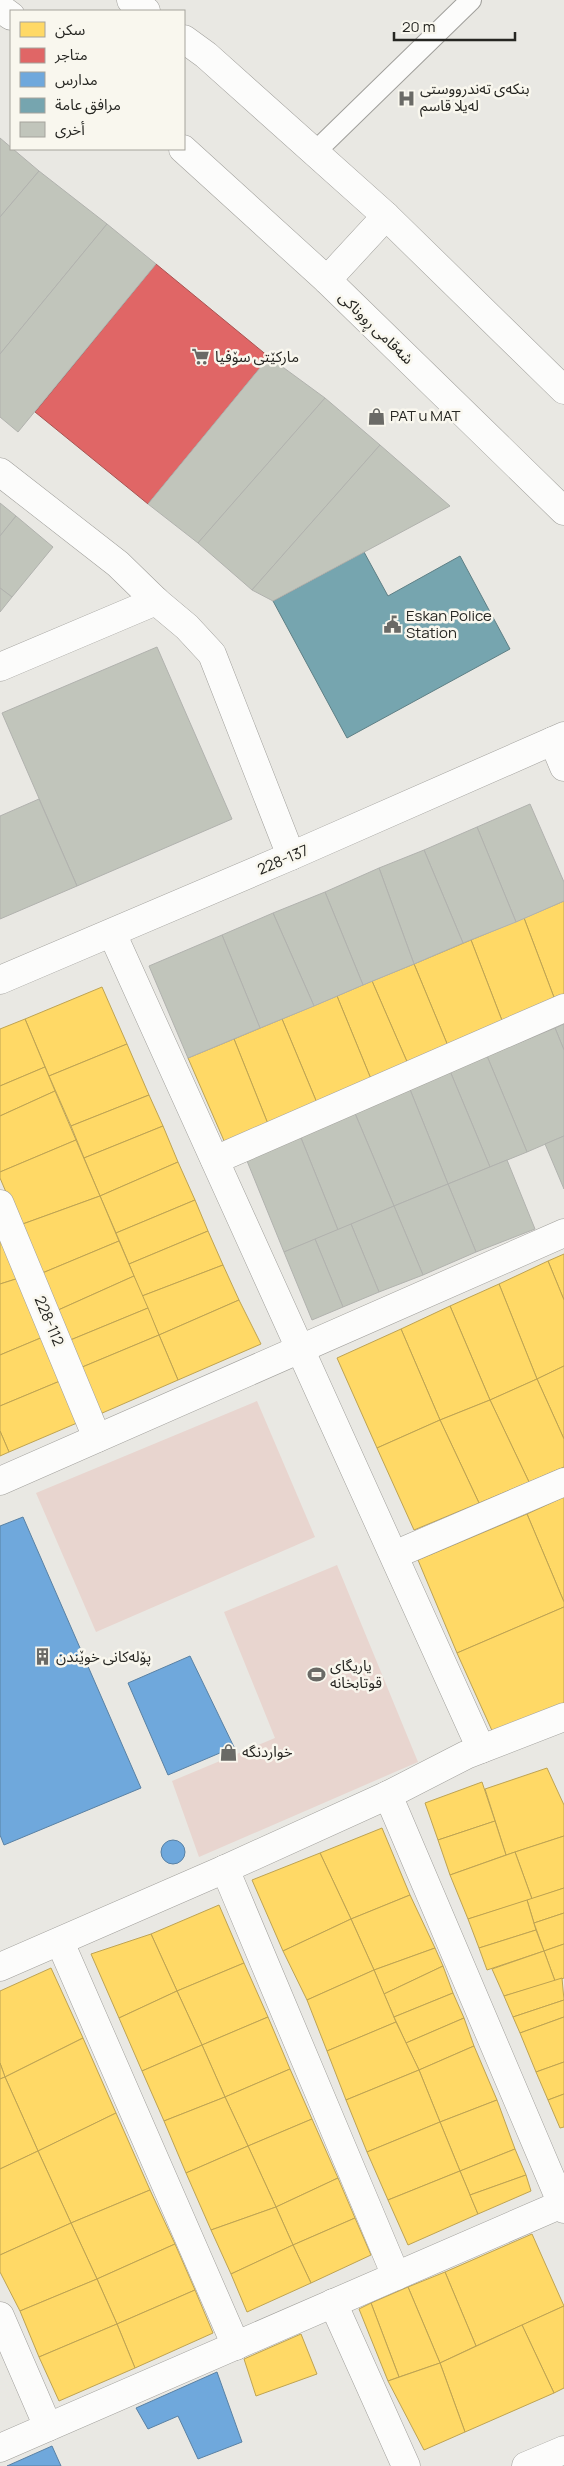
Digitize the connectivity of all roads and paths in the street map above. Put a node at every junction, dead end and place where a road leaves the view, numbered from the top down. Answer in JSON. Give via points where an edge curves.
{"nodes":[{"id":1,"x":131,"y":0,"type":"edge"},
{"id":2,"x":471,"y":0,"type":"edge"},
{"id":3,"x":145,"y":10,"type":"edge"},
{"id":4,"x":185,"y":39,"type":"edge"},
{"id":5,"x":184,"y":150,"type":"edge"},
{"id":6,"x":315,"y":152,"type":"junction"},
{"id":7,"x":386,"y":216,"type":"junction"},
{"id":8,"x":327,"y":280,"type":"junction"},
{"id":9,"x":564,"y":390,"type":"edge"},
{"id":10,"x":0,"y":472,"type":"edge"},
{"id":11,"x":564,"y":511,"type":"edge"},
{"id":12,"x":156,"y":601,"type":"junction"},
{"id":13,"x":0,"y":667,"type":"edge"},
{"id":14,"x":558,"y":739,"type":"edge"},
{"id":15,"x":564,"y":767,"type":"edge"},
{"id":16,"x":291,"y":856,"type":"junction"},
{"id":17,"x":112,"y":933,"type":"junction"},
{"id":18,"x":0,"y":980,"type":"edge"},
{"id":19,"x":564,"y":1008,"type":"edge"},
{"id":20,"x":215,"y":1160,"type":"junction"},
{"id":21,"x":0,"y":1204,"type":"edge"},
{"id":22,"x":564,"y":1233,"type":"edge"},
{"id":23,"x":300,"y":1348,"type":"junction"},
{"id":24,"x":97,"y":1438,"type":"junction"},
{"id":25,"x":0,"y":1481,"type":"edge"},
{"id":26,"x":564,"y":1482,"type":"edge"},
{"id":27,"x":394,"y":1555,"type":"junction"},
{"id":28,"x":564,"y":1718,"type":"edge"},
{"id":29,"x":482,"y":1749,"type":"junction"},
{"id":30,"x":388,"y":1795,"type":"junction"},
{"id":31,"x":225,"y":1869,"type":"junction"},
{"id":32,"x":60,"y":1942,"type":"junction"},
{"id":33,"x":0,"y":1968,"type":"edge"},
{"id":34,"x":563,"y":2205,"type":"edge"},
{"id":35,"x":396,"y":2276,"type":"junction"},
{"id":36,"x":333,"y":2303,"type":"junction"},
{"id":37,"x":0,"y":2316,"type":"edge"},
{"id":38,"x":236,"y":2346,"type":"junction"},
{"id":39,"x":48,"y":2427,"type":"junction"},
{"id":40,"x":0,"y":2448,"type":"edge"},
{"id":41,"x":564,"y":2450,"type":"edge"},
{"id":42,"x":406,"y":2466,"type":"edge"},
{"id":43,"x":526,"y":2466,"type":"edge"}],
"edges":[{"from":1,"to":3,"type":"street"},
{"from":2,"to":6,"type":"lane"},
{"from":4,"to":6,"type":"street"},
{"from":5,"to":8,"type":"street","name":"شەقامی ڕووناکی"},
{"from":6,"to":7,"type":"street"},
{"from":7,"to":8,"type":"street"},
{"from":7,"to":9,"type":"street"},
{"from":8,"to":11,"type":"street","name":"شەقامی ڕووناکی"},
{"from":10,"to":12,"type":"street","via":[[118,564]]},
{"from":12,"to":13,"type":"street"},
{"from":12,"to":16,"type":"street","via":[[212,654]]},
{"from":14,"to":15,"type":"street"},
{"from":14,"to":16,"type":"street","name":"228-137"},
{"from":16,"to":17,"type":"street","name":"228-137"},
{"from":17,"to":18,"type":"street","name":"228-137"},
{"from":17,"to":20,"type":"street"},
{"from":19,"to":20,"type":"street"},
{"from":20,"to":23,"type":"street"},
{"from":21,"to":24,"type":"street","name":"228-112"},
{"from":22,"to":23,"type":"street"},
{"from":23,"to":24,"type":"street"},
{"from":23,"to":27,"type":"street"},
{"from":24,"to":25,"type":"street"},
{"from":26,"to":27,"type":"street"},
{"from":27,"to":29,"type":"street"},
{"from":28,"to":29,"type":"street"},
{"from":29,"to":30,"type":"street"},
{"from":30,"to":31,"type":"street"},
{"from":30,"to":34,"type":"street"},
{"from":31,"to":32,"type":"street"},
{"from":31,"to":35,"type":"street"},
{"from":32,"to":33,"type":"street"},
{"from":32,"to":38,"type":"street"},
{"from":34,"to":35,"type":"street"},
{"from":35,"to":36,"type":"street"},
{"from":36,"to":38,"type":"street"},
{"from":36,"to":42,"type":"street"},
{"from":37,"to":39,"type":"street"},
{"from":38,"to":39,"type":"street"},
{"from":39,"to":40,"type":"street"},
{"from":41,"to":43,"type":"street"}]}
